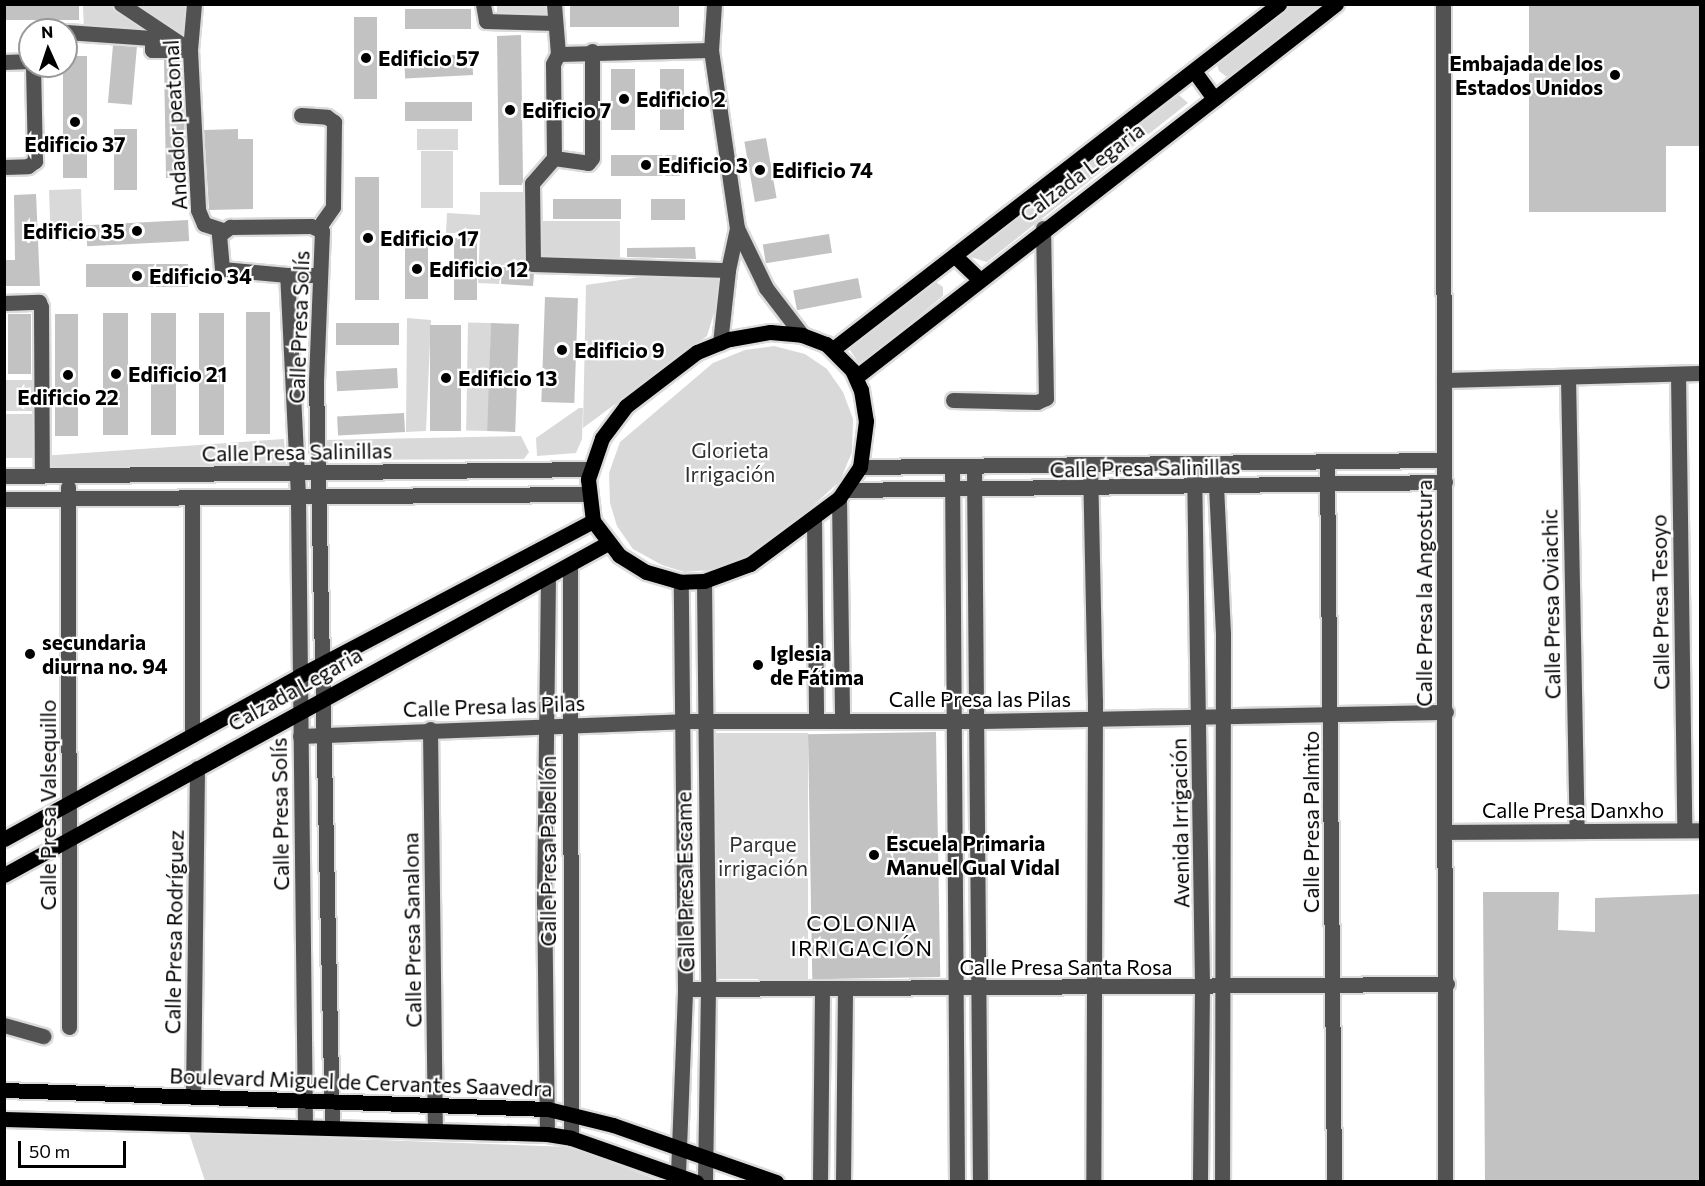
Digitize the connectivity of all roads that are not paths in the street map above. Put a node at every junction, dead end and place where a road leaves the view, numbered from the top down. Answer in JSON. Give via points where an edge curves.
{"nodes":[{"id":1,"x":121,"y":4,"type":"edge"},
{"id":2,"x":194,"y":4,"type":"edge"},
{"id":3,"x":483,"y":4,"type":"edge"},
{"id":4,"x":554,"y":4,"type":"edge"},
{"id":5,"x":714,"y":4,"type":"edge"},
{"id":6,"x":1279,"y":4,"type":"edge"},
{"id":7,"x":1336,"y":4,"type":"edge"},
{"id":8,"x":1443,"y":4,"type":"edge"},
{"id":9,"x":555,"y":23,"type":"junction"},
{"id":10,"x":78,"y":34,"type":"edge"},
{"id":11,"x":190,"y":50,"type":"junction"},
{"id":12,"x":711,"y":50,"type":"junction"},
{"id":13,"x":592,"y":51,"type":"junction"},
{"id":14,"x":558,"y":54,"type":"junction"},
{"id":15,"x":1194,"y":71,"type":"junction"},
{"id":16,"x":33,"y":78,"type":"edge"},
{"id":17,"x":1214,"y":99,"type":"junction"},
{"id":18,"x":301,"y":116,"type":"dead end"},
{"id":19,"x":554,"y":158,"type":"junction"},
{"id":20,"x":4,"y":167,"type":"edge"},
{"id":21,"x":319,"y":227,"type":"junction"},
{"id":22,"x":737,"y":228,"type":"junction"},
{"id":23,"x":1043,"y":228,"type":"junction"},
{"id":24,"x":222,"y":230,"type":"junction"},
{"id":25,"x":955,"y":256,"type":"junction"},
{"id":26,"x":728,"y":270,"type":"junction"},
{"id":27,"x":287,"y":275,"type":"junction"},
{"id":28,"x":320,"y":275,"type":"junction"},
{"id":29,"x":978,"y":278,"type":"junction"},
{"id":30,"x":4,"y":303,"type":"edge"},
{"id":31,"x":802,"y":335,"type":"junction"},
{"id":32,"x":720,"y":343,"type":"junction"},
{"id":33,"x":833,"y":349,"type":"junction"},
{"id":34,"x":1701,"y":373,"type":"edge"},
{"id":35,"x":1678,"y":374,"type":"junction"},
{"id":36,"x":856,"y":376,"type":"junction"},
{"id":37,"x":1568,"y":377,"type":"junction"},
{"id":38,"x":1444,"y":380,"type":"junction"},
{"id":39,"x":953,"y":400,"type":"dead end"},
{"id":40,"x":1444,"y":460,"type":"junction"},
{"id":41,"x":1328,"y":462,"type":"junction"},
{"id":42,"x":1194,"y":464,"type":"junction"},
{"id":43,"x":1215,"y":464,"type":"junction"},
{"id":44,"x":1090,"y":465,"type":"junction"},
{"id":45,"x":860,"y":467,"type":"junction"},
{"id":46,"x":952,"y":467,"type":"junction"},
{"id":47,"x":974,"y":467,"type":"junction"},
{"id":48,"x":590,"y":469,"type":"junction"},
{"id":49,"x":68,"y":474,"type":"junction"},
{"id":50,"x":297,"y":474,"type":"junction"},
{"id":51,"x":317,"y":474,"type":"junction"},
{"id":52,"x":42,"y":475,"type":"junction"},
{"id":53,"x":4,"y":476,"type":"edge"},
{"id":54,"x":1445,"y":482,"type":"junction"},
{"id":55,"x":1328,"y":486,"type":"junction"},
{"id":56,"x":1195,"y":487,"type":"junction"},
{"id":57,"x":1216,"y":488,"type":"junction"},
{"id":58,"x":1091,"y":489,"type":"junction"},
{"id":59,"x":952,"y":491,"type":"junction"},
{"id":60,"x":974,"y":491,"type":"junction"},
{"id":61,"x":588,"y":494,"type":"junction"},
{"id":62,"x":842,"y":494,"type":"junction"},
{"id":63,"x":298,"y":496,"type":"junction"},
{"id":64,"x":319,"y":496,"type":"junction"},
{"id":65,"x":68,"y":497,"type":"junction"},
{"id":66,"x":192,"y":498,"type":"junction"},
{"id":67,"x":4,"y":499,"type":"edge"},
{"id":68,"x":814,"y":519,"type":"junction"},
{"id":69,"x":593,"y":521,"type":"junction"},
{"id":70,"x":608,"y":543,"type":"junction"},
{"id":71,"x":570,"y":565,"type":"junction"},
{"id":72,"x":548,"y":577,"type":"junction"},
{"id":73,"x":704,"y":581,"type":"junction"},
{"id":74,"x":681,"y":582,"type":"junction"},
{"id":75,"x":324,"y":664,"type":"junction"},
{"id":76,"x":299,"y":676,"type":"junction"},
{"id":77,"x":324,"y":696,"type":"junction"},
{"id":78,"x":299,"y":710,"type":"junction"},
{"id":79,"x":1446,"y":712,"type":"junction"},
{"id":80,"x":1332,"y":715,"type":"junction"},
{"id":81,"x":1223,"y":716,"type":"junction"},
{"id":82,"x":1200,"y":717,"type":"junction"},
{"id":83,"x":816,"y":719,"type":"junction"},
{"id":84,"x":1095,"y":719,"type":"junction"},
{"id":85,"x":842,"y":720,"type":"junction"},
{"id":86,"x":704,"y":721,"type":"junction"},
{"id":87,"x":954,"y":721,"type":"junction"},
{"id":88,"x":977,"y":721,"type":"junction"},
{"id":89,"x":683,"y":722,"type":"junction"},
{"id":90,"x":570,"y":724,"type":"junction"},
{"id":91,"x":546,"y":725,"type":"junction"},
{"id":92,"x":430,"y":729,"type":"junction"},
{"id":93,"x":325,"y":734,"type":"junction"},
{"id":94,"x":192,"y":735,"type":"junction"},
{"id":95,"x":300,"y":736,"type":"junction"},
{"id":96,"x":197,"y":768,"type":"junction"},
{"id":97,"x":70,"y":803,"type":"junction"},
{"id":98,"x":1684,"y":830,"type":"junction"},
{"id":99,"x":1701,"y":830,"type":"edge"},
{"id":100,"x":1577,"y":831,"type":"junction"},
{"id":101,"x":1445,"y":832,"type":"junction"},
{"id":102,"x":70,"y":838,"type":"junction"},
{"id":103,"x":4,"y":839,"type":"edge"},
{"id":104,"x":4,"y":875,"type":"edge"},
{"id":105,"x":1447,"y":984,"type":"junction"},
{"id":106,"x":1223,"y":986,"type":"junction"},
{"id":107,"x":1332,"y":986,"type":"junction"},
{"id":108,"x":1202,"y":987,"type":"junction"},
{"id":109,"x":955,"y":988,"type":"junction"},
{"id":110,"x":976,"y":988,"type":"junction"},
{"id":111,"x":1092,"y":988,"type":"junction"},
{"id":112,"x":685,"y":989,"type":"junction"},
{"id":113,"x":708,"y":989,"type":"junction"},
{"id":114,"x":822,"y":990,"type":"junction"},
{"id":115,"x":845,"y":990,"type":"junction"},
{"id":116,"x":4,"y":1025,"type":"edge"},
{"id":117,"x":69,"y":1028,"type":"dead end"},
{"id":118,"x":43,"y":1036,"type":"dead end"},
{"id":119,"x":4,"y":1090,"type":"edge"},
{"id":120,"x":193,"y":1096,"type":"junction"},
{"id":121,"x":305,"y":1101,"type":"junction"},
{"id":122,"x":332,"y":1101,"type":"junction"},
{"id":123,"x":435,"y":1104,"type":"junction"},
{"id":124,"x":548,"y":1109,"type":"junction"},
{"id":125,"x":571,"y":1113,"type":"junction"},
{"id":126,"x":4,"y":1119,"type":"edge"},
{"id":127,"x":305,"y":1126,"type":"junction"},
{"id":128,"x":332,"y":1126,"type":"junction"},
{"id":129,"x":435,"y":1129,"type":"junction"},
{"id":130,"x":548,"y":1134,"type":"junction"},
{"id":131,"x":571,"y":1138,"type":"junction"},
{"id":132,"x":678,"y":1148,"type":"junction"},
{"id":133,"x":705,"y":1157,"type":"junction"},
{"id":134,"x":678,"y":1174,"type":"junction"},
{"id":135,"x":696,"y":1182,"type":"edge"},
{"id":136,"x":705,"y":1182,"type":"edge"},
{"id":137,"x":776,"y":1182,"type":"edge"},
{"id":138,"x":820,"y":1182,"type":"edge"},
{"id":139,"x":843,"y":1182,"type":"edge"},
{"id":140,"x":957,"y":1182,"type":"edge"},
{"id":141,"x":980,"y":1182,"type":"edge"},
{"id":142,"x":1093,"y":1182,"type":"edge"},
{"id":143,"x":1200,"y":1182,"type":"edge"},
{"id":144,"x":1222,"y":1182,"type":"edge"},
{"id":145,"x":1334,"y":1182,"type":"edge"},
{"id":146,"x":1445,"y":1182,"type":"edge"}],
"edges":[{"from":1,"to":11,"type":"street"},
{"from":2,"to":11,"type":"street","name":"Andador peatonal"},
{"from":3,"to":9,"type":"street","via":[[486,21],[492,23]]},
{"from":4,"to":9,"type":"street"},
{"from":5,"to":12,"type":"street"},
{"from":6,"to":15,"type":"main road","name":"Calzada Legaria"},
{"from":7,"to":17,"type":"main road","name":"Calzada Legaria"},
{"from":8,"to":38,"type":"street","name":"Calle Presa la Angostura"},
{"from":9,"to":14,"type":"street"},
{"from":10,"to":11,"type":"street","via":[[152,38],[152,50]]},
{"from":11,"to":24,"type":"street","name":"Andador peatonal","via":[[198,210],[204,224]]},
{"from":12,"to":13,"type":"street"},
{"from":12,"to":22,"type":"street"},
{"from":13,"to":14,"type":"street"},
{"from":13,"to":19,"type":"street","via":[[592,158],[588,163]]},
{"from":14,"to":19,"type":"street","via":[[554,64]]},
{"from":15,"to":17,"type":"main road"},
{"from":15,"to":25,"type":"main road","name":"Calzada Legaria"},
{"from":16,"to":20,"type":"street","via":[[35,161],[28,166]]},
{"from":17,"to":23,"type":"main road","name":"Calzada Legaria"},
{"from":18,"to":21,"type":"street","via":[[327,117],[334,122],[333,207]]},
{"from":19,"to":26,"type":"street","via":[[532,183],[533,264]]},
{"from":21,"to":24,"type":"street","name":"Calle Presa Solís"},
{"from":21,"to":28,"type":"street","name":"Calle Presa Solís","via":[[323,239]]},
{"from":22,"to":26,"type":"street"},
{"from":22,"to":31,"type":"street","via":[[766,288]]},
{"from":23,"to":29,"type":"main road","name":"Calzada Legaria"},
{"from":23,"to":39,"type":"street","via":[[1046,398],[1037,402]]},
{"from":24,"to":27,"type":"street","name":"Calle Presa Solís","via":[[218,240],[220,263],[226,272]]},
{"from":25,"to":29,"type":"main road"},
{"from":25,"to":33,"type":"main road","name":"Calzada Legaria"},
{"from":26,"to":32,"type":"street"},
{"from":27,"to":28,"type":"street"},
{"from":27,"to":50,"type":"street","name":"Calle Presa Solís"},
{"from":28,"to":51,"type":"street","name":"Calle Presa Solís"},
{"from":29,"to":36,"type":"main road","name":"Calzada Legaria"},
{"from":30,"to":52,"type":"street","via":[[39,302]]},
{"from":31,"to":32,"type":"main road","via":[[757,333]]},
{"from":31,"to":33,"type":"main road"},
{"from":32,"to":48,"type":"main road","via":[[675,367],[626,406],[602,438]]},
{"from":33,"to":36,"type":"main road"},
{"from":34,"to":35,"type":"street"},
{"from":35,"to":37,"type":"street"},
{"from":35,"to":98,"type":"street","name":"Calle Presa Tesoyo"},
{"from":36,"to":45,"type":"main road","via":[[866,421]]},
{"from":37,"to":38,"type":"street"},
{"from":37,"to":100,"type":"street","name":"Calle Presa Oviachic"},
{"from":38,"to":40,"type":"street","name":"Calle Presa la Angostura"},
{"from":40,"to":41,"type":"street","name":"Calle Presa Salinillas"},
{"from":40,"to":54,"type":"street","name":"Calle Presa la Angostura"},
{"from":41,"to":43,"type":"street","name":"Calle Presa Salinillas"},
{"from":41,"to":55,"type":"street","name":"Calle Presa Palmito"},
{"from":42,"to":43,"type":"street","name":"Calle Presa Salinillas"},
{"from":42,"to":44,"type":"street","name":"Calle Presa Salinillas"},
{"from":42,"to":56,"type":"street","name":"Avenida Irrigación"},
{"from":43,"to":57,"type":"street","name":"Avenida Irrigación"},
{"from":44,"to":47,"type":"street","name":"Calle Presa Salinillas"},
{"from":44,"to":58,"type":"street"},
{"from":45,"to":46,"type":"street","name":"Calle Presa Salinillas"},
{"from":45,"to":62,"type":"main road"},
{"from":46,"to":47,"type":"street","name":"Calle Presa Salinillas"},
{"from":46,"to":59,"type":"street"},
{"from":47,"to":60,"type":"street"},
{"from":48,"to":51,"type":"street","name":"Calle Presa Salinillas"},
{"from":48,"to":61,"type":"main road"},
{"from":49,"to":50,"type":"street","name":"Calle Presa Salinillas"},
{"from":49,"to":52,"type":"street","name":"Calle Presa Salinillas"},
{"from":49,"to":65,"type":"street","name":"Calle Presa Valsequillo"},
{"from":50,"to":51,"type":"street","name":"Calle Presa Salinillas"},
{"from":50,"to":63,"type":"street","name":"Calle Presa Solís"},
{"from":51,"to":64,"type":"street","name":"Calle Presa Solís"},
{"from":52,"to":53,"type":"street","name":"Calle Presa Salinillas"},
{"from":54,"to":55,"type":"street","name":"Calle Presa Salinillas"},
{"from":54,"to":79,"type":"street","name":"Calle Presa la Angostura"},
{"from":55,"to":57,"type":"street","name":"Calle Presa Salinillas"},
{"from":55,"to":80,"type":"street","name":"Calle Presa Palmito"},
{"from":56,"to":57,"type":"street","name":"Calle Presa Salinillas"},
{"from":56,"to":58,"type":"street","name":"Calle Presa Salinillas"},
{"from":56,"to":82,"type":"street","name":"Avenida Irrigación"},
{"from":57,"to":81,"type":"street","name":"Avenida Irrigación"},
{"from":58,"to":60,"type":"street","name":"Calle Presa Salinillas"},
{"from":58,"to":84,"type":"street"},
{"from":59,"to":60,"type":"street","name":"Calle Presa Salinillas"},
{"from":59,"to":62,"type":"street","name":"Calle Presa Salinillas"},
{"from":59,"to":87,"type":"street"},
{"from":60,"to":88,"type":"street"},
{"from":61,"to":64,"type":"street","name":"Calle Presa Salinillas"},
{"from":61,"to":69,"type":"main road"},
{"from":62,"to":68,"type":"main road"},
{"from":62,"to":85,"type":"street"},
{"from":63,"to":64,"type":"street","name":"Calle Presa Salinillas"},
{"from":63,"to":66,"type":"street","name":"Calle Presa Salinillas"},
{"from":63,"to":76,"type":"street","name":"Calle Presa Solís"},
{"from":64,"to":75,"type":"street","name":"Calle Presa Solís"},
{"from":65,"to":66,"type":"street","name":"Calle Presa Salinillas"},
{"from":65,"to":67,"type":"street","name":"Calle Presa Salinillas"},
{"from":65,"to":97,"type":"street","name":"Calle Presa Valsequillo"},
{"from":66,"to":94,"type":"street"},
{"from":68,"to":73,"type":"main road","via":[[750,564]]},
{"from":68,"to":83,"type":"street"},
{"from":69,"to":70,"type":"main road"},
{"from":69,"to":75,"type":"main road","name":"Calzada Legaria"},
{"from":70,"to":71,"type":"main road","name":"Calzada Legaria"},
{"from":70,"to":74,"type":"main road","via":[[646,572]]},
{"from":71,"to":72,"type":"main road","name":"Calzada Legaria"},
{"from":71,"to":90,"type":"street","name":"Calle Presa Pabellón"},
{"from":72,"to":77,"type":"main road","name":"Calzada Legaria"},
{"from":72,"to":91,"type":"street","name":"Calle Presa Pabellón"},
{"from":73,"to":74,"type":"main road"},
{"from":73,"to":86,"type":"street","name":"Calle Presa Escame"},
{"from":74,"to":89,"type":"street","name":"Calle Presa Escame"},
{"from":75,"to":76,"type":"main road","name":"Calzada Legaria"},
{"from":75,"to":77,"type":"street","name":"Calle Presa Solís"},
{"from":76,"to":78,"type":"street","name":"Calle Presa Solís"},
{"from":76,"to":94,"type":"main road","name":"Calzada Legaria"},
{"from":77,"to":78,"type":"main road","name":"Calzada Legaria"},
{"from":77,"to":93,"type":"street","name":"Calle Presa Solís"},
{"from":78,"to":95,"type":"street","name":"Calle Presa Solís"},
{"from":78,"to":96,"type":"main road","name":"Calzada Legaria"},
{"from":79,"to":80,"type":"street","name":"Calle Presa las Pilas"},
{"from":79,"to":101,"type":"street","name":"Calle Presa la Angostura"},
{"from":80,"to":81,"type":"street","name":"Calle Presa las Pilas"},
{"from":80,"to":107,"type":"street","name":"Calle Presa Palmito"},
{"from":81,"to":82,"type":"street","name":"Calle Presa las Pilas"},
{"from":81,"to":106,"type":"street","name":"Avenida Irrigación"},
{"from":82,"to":84,"type":"street","name":"Calle Presa las Pilas"},
{"from":82,"to":108,"type":"street","name":"Avenida Irrigación"},
{"from":83,"to":85,"type":"street","name":"Calle Presa las Pilas"},
{"from":83,"to":86,"type":"street","name":"Calle Presa las Pilas"},
{"from":84,"to":88,"type":"street","name":"Calle Presa las Pilas"},
{"from":84,"to":111,"type":"street"},
{"from":85,"to":87,"type":"street","name":"Calle Presa las Pilas"},
{"from":86,"to":89,"type":"street","name":"Calle Presa las Pilas"},
{"from":86,"to":113,"type":"street","name":"Calle Presa Escame"},
{"from":87,"to":88,"type":"street","name":"Calle Presa las Pilas"},
{"from":87,"to":109,"type":"street"},
{"from":88,"to":110,"type":"street"},
{"from":89,"to":90,"type":"street","name":"Calle Presa las Pilas"},
{"from":89,"to":112,"type":"street","name":"Calle Presa Escame"},
{"from":90,"to":91,"type":"street","name":"Calle Presa las Pilas"},
{"from":90,"to":125,"type":"street","name":"Calle Presa Pabellón"},
{"from":91,"to":92,"type":"street","name":"Calle Presa las Pilas"},
{"from":91,"to":124,"type":"street","name":"Calle Presa Pabellón"},
{"from":92,"to":93,"type":"street","name":"Calle Presa las Pilas"},
{"from":92,"to":123,"type":"street","name":"Calle Presa Sanalona"},
{"from":93,"to":95,"type":"street","name":"Calle Presa las Pilas"},
{"from":93,"to":122,"type":"street","name":"Calle Presa Solís"},
{"from":94,"to":97,"type":"main road","name":"Calzada Legaria"},
{"from":95,"to":121,"type":"street","name":"Calle Presa Solís"},
{"from":96,"to":102,"type":"main road","name":"Calzada Legaria"},
{"from":96,"to":120,"type":"street","name":"Calle Presa Rodríguez"},
{"from":97,"to":102,"type":"street","name":"Calle Presa Valsequillo"},
{"from":97,"to":103,"type":"main road","name":"Calzada Legaria"},
{"from":98,"to":99,"type":"street","name":"Calle Presa Danxho"},
{"from":98,"to":100,"type":"street","name":"Calle Presa Danxho"},
{"from":100,"to":101,"type":"street","name":"Calle Presa Danxho"},
{"from":101,"to":105,"type":"street","name":"Calle Presa la Angostura"},
{"from":102,"to":104,"type":"main road","name":"Calzada Legaria"},
{"from":102,"to":117,"type":"street","name":"Calle Presa Valsequillo"},
{"from":105,"to":107,"type":"street","name":"Calle Presa Santa Rosa"},
{"from":105,"to":146,"type":"street","name":"Calle Presa la Angostura"},
{"from":106,"to":107,"type":"street","name":"Calle Presa Santa Rosa"},
{"from":106,"to":108,"type":"street","name":"Calle Presa Santa Rosa"},
{"from":106,"to":144,"type":"street","name":"Avenida Irrigación"},
{"from":107,"to":145,"type":"street","name":"Calle Presa Palmito"},
{"from":108,"to":111,"type":"street","name":"Calle Presa Santa Rosa"},
{"from":108,"to":143,"type":"street","name":"Avenida Irrigación"},
{"from":109,"to":110,"type":"street","name":"Calle Presa Santa Rosa"},
{"from":109,"to":115,"type":"street","name":"Calle Presa Santa Rosa"},
{"from":109,"to":140,"type":"street"},
{"from":110,"to":111,"type":"street","name":"Calle Presa Santa Rosa"},
{"from":110,"to":141,"type":"street"},
{"from":111,"to":142,"type":"street"},
{"from":112,"to":113,"type":"street","name":"Calle Presa Santa Rosa"},
{"from":112,"to":132,"type":"street","name":"Calle Presa Escame"},
{"from":113,"to":114,"type":"street","name":"Calle Presa Santa Rosa"},
{"from":113,"to":133,"type":"street","name":"Calle Presa Escame"},
{"from":114,"to":115,"type":"street","name":"Calle Presa Santa Rosa"},
{"from":114,"to":138,"type":"street"},
{"from":115,"to":139,"type":"street"},
{"from":116,"to":118,"type":"street"},
{"from":119,"to":120,"type":"main road","name":"Boulevard Miguel de Cervantes Saavedra"},
{"from":120,"to":121,"type":"main road","name":"Boulevard Miguel de Cervantes Saavedra"},
{"from":121,"to":122,"type":"main road","name":"Boulevard Miguel de Cervantes Saavedra"},
{"from":121,"to":127,"type":"street","name":"Calle Presa Solís"},
{"from":122,"to":123,"type":"main road","name":"Boulevard Miguel de Cervantes Saavedra"},
{"from":122,"to":128,"type":"street","name":"Calle Presa Solís"},
{"from":123,"to":124,"type":"main road","name":"Boulevard Miguel de Cervantes Saavedra"},
{"from":123,"to":129,"type":"street","name":"Calle Presa Sanalona"},
{"from":124,"to":125,"type":"main road","name":"Boulevard Miguel de Cervantes Saavedra"},
{"from":124,"to":130,"type":"street","name":"Calle Presa Pabellón"},
{"from":125,"to":131,"type":"street","name":"Calle Presa Pabellón"},
{"from":125,"to":132,"type":"main road","name":"Boulevard Miguel de Cervantes Saavedra"},
{"from":126,"to":127,"type":"main road"},
{"from":127,"to":128,"type":"main road"},
{"from":128,"to":129,"type":"main road"},
{"from":129,"to":130,"type":"main road"},
{"from":130,"to":131,"type":"main road"},
{"from":131,"to":134,"type":"main road"},
{"from":132,"to":133,"type":"main road","name":"Boulevard Miguel de Cervantes Saavedra"},
{"from":132,"to":134,"type":"street","name":"Calle Presa Escame"},
{"from":133,"to":136,"type":"street","name":"Calle Presa Escame"},
{"from":133,"to":137,"type":"main road","name":"Boulevard Miguel de Cervantes Saavedra"},
{"from":134,"to":135,"type":"main road"}]}
